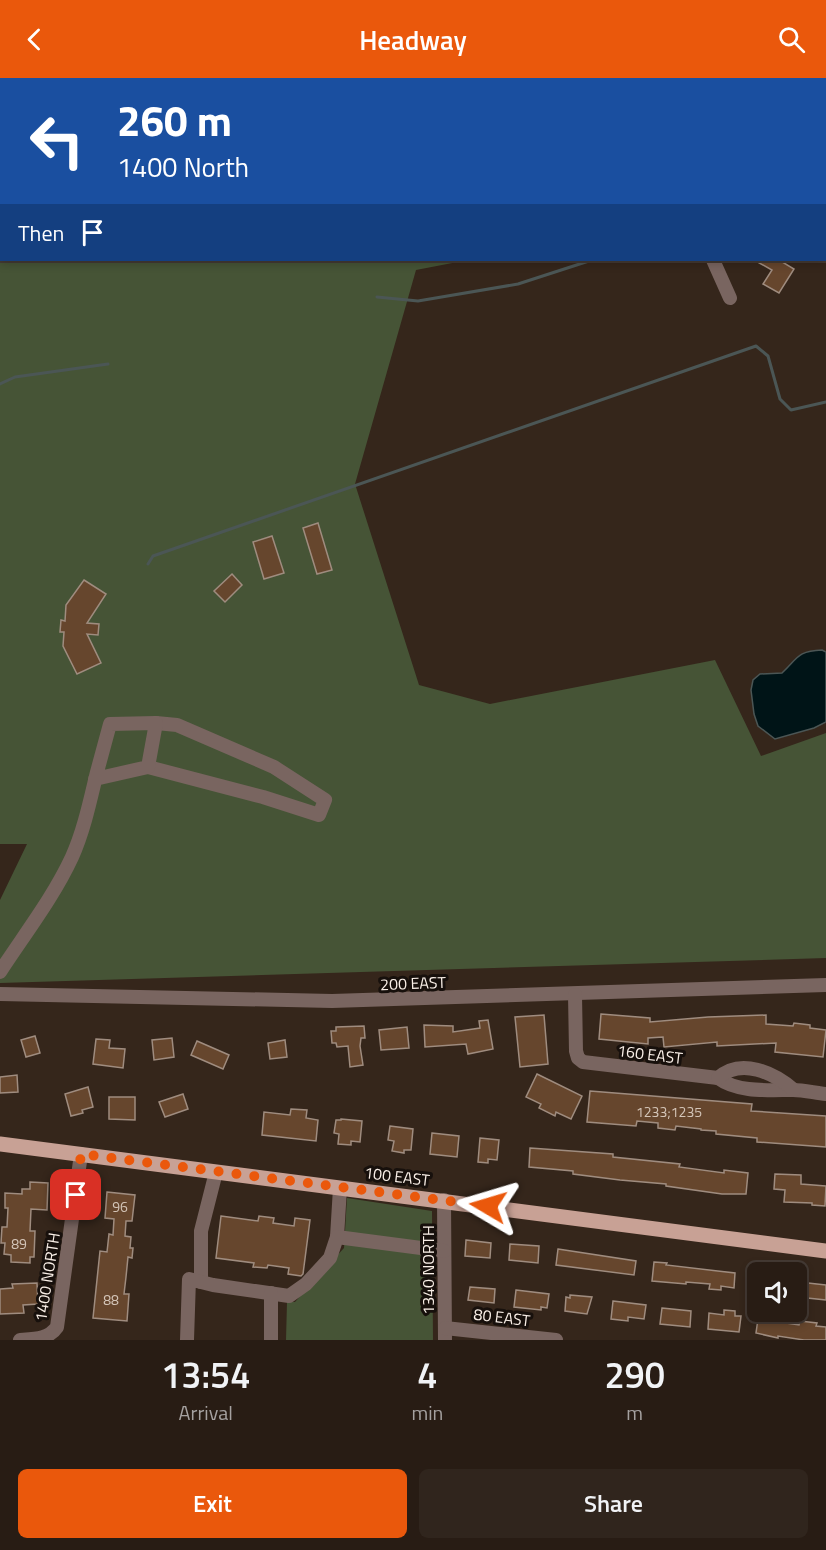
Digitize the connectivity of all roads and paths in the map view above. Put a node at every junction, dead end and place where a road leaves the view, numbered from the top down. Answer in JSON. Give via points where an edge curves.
{"nodes":[{"id":1,"x":713,"y":261,"type":"edge"},
{"id":2,"x":730,"y":298,"type":"dead end"},
{"id":3,"x":156,"y":723,"type":"junction"},
{"id":4,"x":148,"y":767,"type":"junction"},
{"id":5,"x":95,"y":779,"type":"junction"},
{"id":6,"x":0,"y":972,"type":"edge"},
{"id":7,"x":826,"y":985,"type":"edge"},
{"id":8,"x":0,"y":994,"type":"edge"},
{"id":9,"x":575,"y":995,"type":"junction"},
{"id":10,"x":718,"y":1078,"type":"junction"},
{"id":11,"x":794,"y":1090,"type":"junction"},
{"id":12,"x":826,"y":1094,"type":"edge"},
{"id":13,"x":0,"y":1144,"type":"edge"},
{"id":14,"x":81,"y":1154,"type":"junction"},
{"id":15,"x":216,"y":1172,"type":"junction"},
{"id":16,"x":340,"y":1188,"type":"junction"},
{"id":17,"x":444,"y":1200,"type":"junction"},
{"id":18,"x":337,"y":1237,"type":"junction"},
{"id":19,"x":444,"y":1251,"type":"junction"},
{"id":20,"x":826,"y":1251,"type":"edge"},
{"id":21,"x":201,"y":1282,"type":"junction"},
{"id":22,"x":271,"y":1293,"type":"junction"},
{"id":23,"x":445,"y":1334,"type":"edge"},
{"id":24,"x":20,"y":1340,"type":"edge"},
{"id":25,"x":187,"y":1340,"type":"edge"},
{"id":26,"x":271,"y":1340,"type":"edge"},
{"id":27,"x":556,"y":1340,"type":"edge"}],
"edges":[{"from":1,"to":2,"type":"street"},
{"from":3,"to":4,"type":"street"},
{"from":3,"to":4,"type":"street","via":[[177,725],[274,767],[325,800],[320,815]]},
{"from":3,"to":5,"type":"street","via":[[110,724]]},
{"from":4,"to":5,"type":"street"},
{"from":5,"to":6,"type":"street","via":[[72,858]]},
{"from":7,"to":9,"type":"street","name":"200 EAST"},
{"from":8,"to":9,"type":"street","name":"200 EAST","via":[[332,1001]]},
{"from":9,"to":10,"type":"street","name":"160 EAST","via":[[575,1041],[578,1058],[583,1062]]},
{"from":10,"to":11,"type":"street","name":"160 EAST","via":[[728,1085]]},
{"from":10,"to":11,"type":"street","name":"160 EAST","via":[[733,1069],[755,1069],[781,1079]]},
{"from":11,"to":12,"type":"street","name":"160 EAST"},
{"from":13,"to":14,"type":"main road","name":"100 EAST"},
{"from":14,"to":15,"type":"main road","name":"100 EAST"},
{"from":14,"to":24,"type":"street","name":"1400 NORTH","via":[[60,1317],[53,1334]]},
{"from":15,"to":16,"type":"main road","name":"100 EAST"},
{"from":15,"to":21,"type":"street","via":[[201,1231]]},
{"from":16,"to":17,"type":"main road","name":"100 EAST"},
{"from":16,"to":18,"type":"street"},
{"from":17,"to":19,"type":"street","name":"1340 NORTH"},
{"from":17,"to":20,"type":"main road","name":"100 EAST"},
{"from":18,"to":19,"type":"street"},
{"from":18,"to":22,"type":"street","via":[[330,1258],[306,1284],[290,1296]]},
{"from":19,"to":23,"type":"street","name":"1340 NORTH"},
{"from":21,"to":22,"type":"street"},
{"from":21,"to":25,"type":"street","via":[[189,1279]]},
{"from":22,"to":26,"type":"street"},
{"from":23,"to":27,"type":"street","name":"80 EAST"}]}
